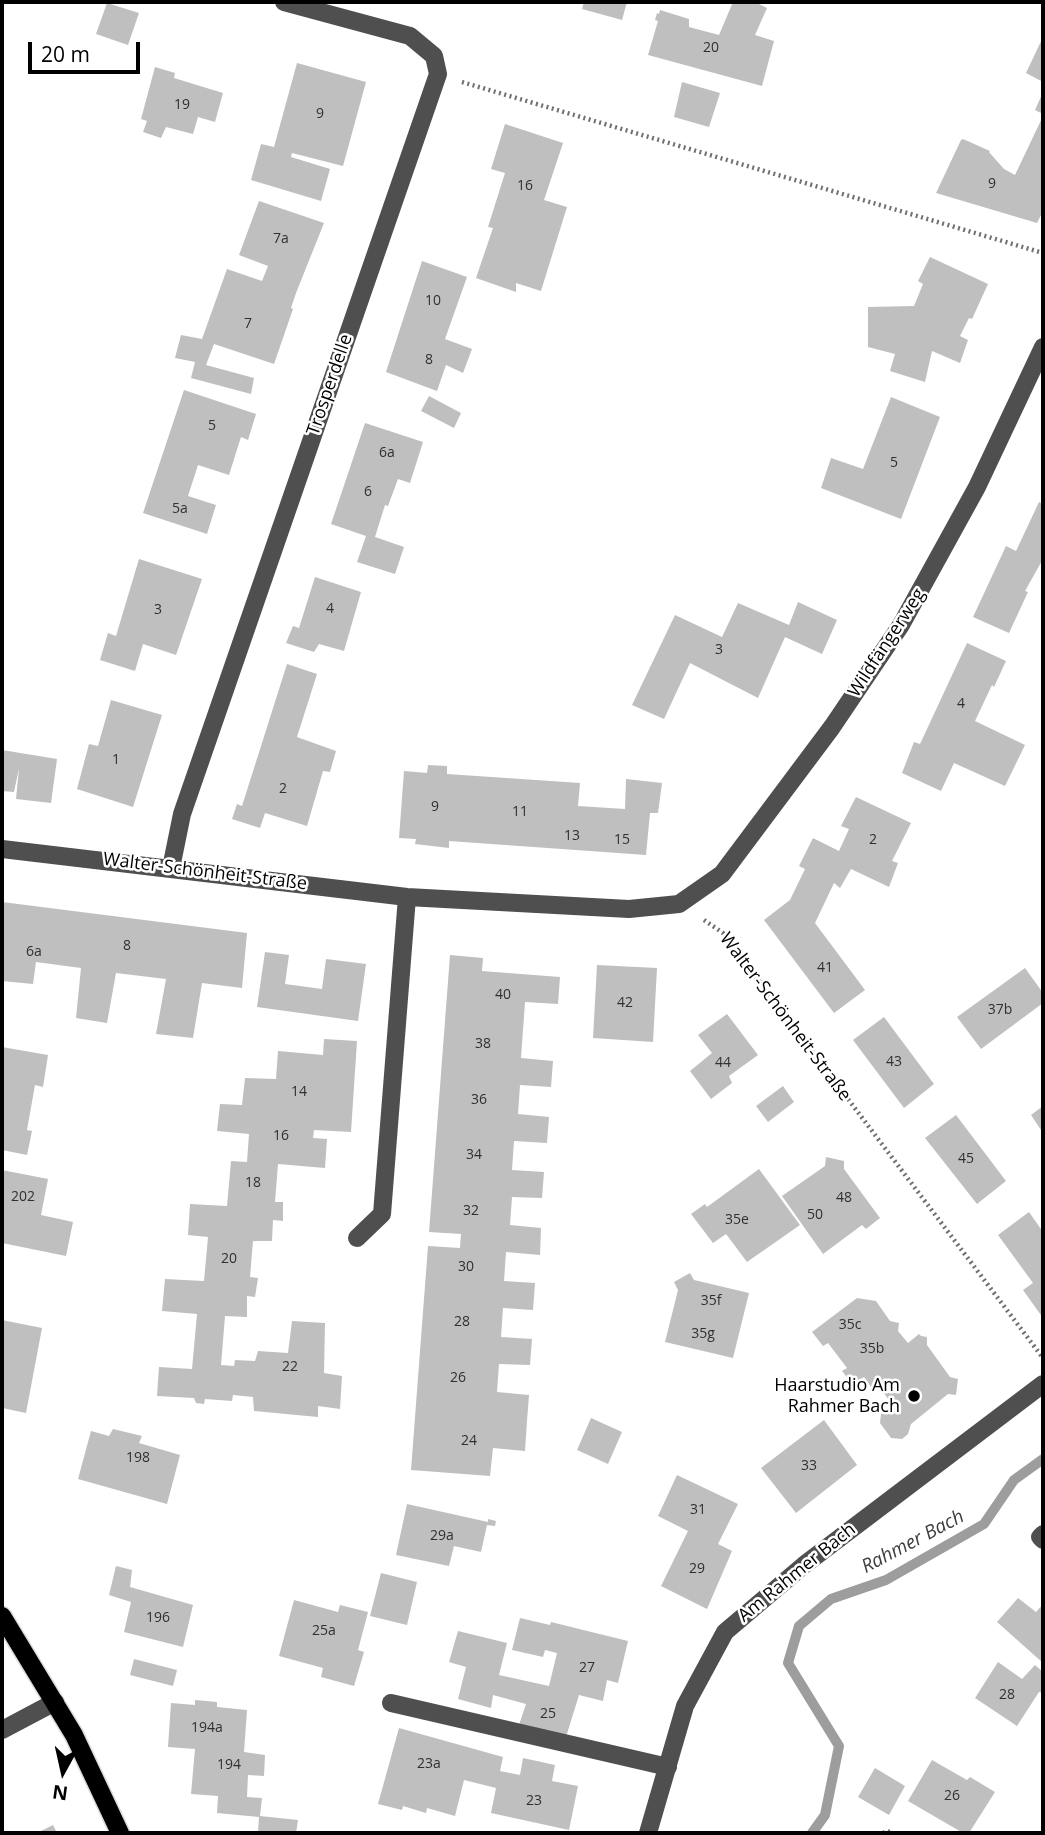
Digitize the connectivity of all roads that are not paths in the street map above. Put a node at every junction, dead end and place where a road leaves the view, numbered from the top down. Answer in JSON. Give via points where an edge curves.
{"nodes":[{"id":1,"x":284,"y":2,"type":"edge"},
{"id":2,"x":1043,"y":347,"type":"edge"},
{"id":3,"x":2,"y":849,"type":"edge"},
{"id":4,"x":171,"y":868,"type":"junction"},
{"id":5,"x":407,"y":897,"type":"junction"},
{"id":6,"x":679,"y":904,"type":"joint"},
{"id":7,"x":357,"y":1238,"type":"dead end"},
{"id":8,"x":1043,"y":1384,"type":"edge"},
{"id":9,"x":1043,"y":1534,"type":"edge"},
{"id":10,"x":1043,"y":1540,"type":"edge"},
{"id":11,"x":2,"y":1616,"type":"edge"},
{"id":12,"x":55,"y":1702,"type":"junction"},
{"id":13,"x":391,"y":1703,"type":"dead end"},
{"id":14,"x":2,"y":1730,"type":"edge"},
{"id":15,"x":668,"y":1767,"type":"junction"},
{"id":16,"x":120,"y":1833,"type":"edge"},
{"id":17,"x":648,"y":1833,"type":"edge"}],
"edges":[{"from":1,"to":4,"type":"street","name":"Trosperdelle","via":[[410,36],[434,55],[438,74],[182,814]]},
{"from":2,"to":6,"type":"street","name":"Wildfängerweg","via":[[977,487],[901,625],[832,727],[722,874]]},
{"from":3,"to":4,"type":"street","name":"Walter-Schönheit-Straße"},
{"from":4,"to":5,"type":"street","name":"Walter-Schönheit-Straße"},
{"from":5,"to":6,"type":"street","name":"Walter-Schönheit-Straße","via":[[629,909]]},
{"from":5,"to":7,"type":"street","via":[[382,1214]]},
{"from":8,"to":15,"type":"street","name":"Am Rahmer Bach","via":[[804,1564],[725,1632],[685,1706]]},
{"from":9,"to":10,"type":"street"},
{"from":11,"to":12,"type":"main road"},
{"from":12,"to":14,"type":"street"},
{"from":12,"to":16,"type":"main road"},
{"from":13,"to":15,"type":"street"},
{"from":15,"to":17,"type":"street","name":"Am Rahmer Bach"}]}
